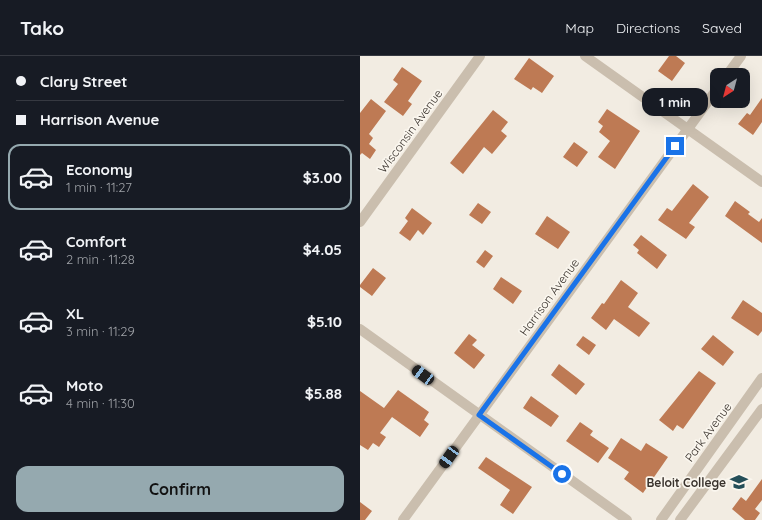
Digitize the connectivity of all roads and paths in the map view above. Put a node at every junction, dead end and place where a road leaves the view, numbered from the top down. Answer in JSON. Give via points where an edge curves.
{"nodes":[{"id":1,"x":480,"y":56,"type":"edge"},
{"id":2,"x":585,"y":56,"type":"edge"},
{"id":3,"x":741,"y":56,"type":"edge"},
{"id":4,"x":733,"y":68,"type":"edge"},
{"id":5,"x":710,"y":99,"type":"edge"},
{"id":6,"x":688,"y":129,"type":"junction"},
{"id":7,"x":762,"y":182,"type":"edge"},
{"id":8,"x":360,"y":222,"type":"edge"},
{"id":9,"x":360,"y":329,"type":"edge"},
{"id":10,"x":762,"y":378,"type":"edge"},
{"id":11,"x":762,"y":409,"type":"edge"},
{"id":12,"x":479,"y":415,"type":"junction"},
{"id":13,"x":403,"y":520,"type":"edge"},
{"id":14,"x":627,"y":520,"type":"edge"},
{"id":15,"x":661,"y":520,"type":"edge"},
{"id":16,"x":680,"y":520,"type":"edge"}],
"edges":[{"from":1,"to":8,"type":"street","name":"Wisconsin Avenue"},
{"from":2,"to":6,"type":"street"},
{"from":3,"to":4,"type":"street"},
{"from":5,"to":6,"type":"street","name":"Harrison Avenue"},
{"from":6,"to":7,"type":"street"},
{"from":6,"to":12,"type":"street","name":"Harrison Avenue"},
{"from":9,"to":12,"type":"street"},
{"from":10,"to":15,"type":"street","name":"Park Avenue"},
{"from":11,"to":16,"type":"street"},
{"from":12,"to":13,"type":"street","name":"Harrison Avenue"},
{"from":12,"to":14,"type":"street"}]}
